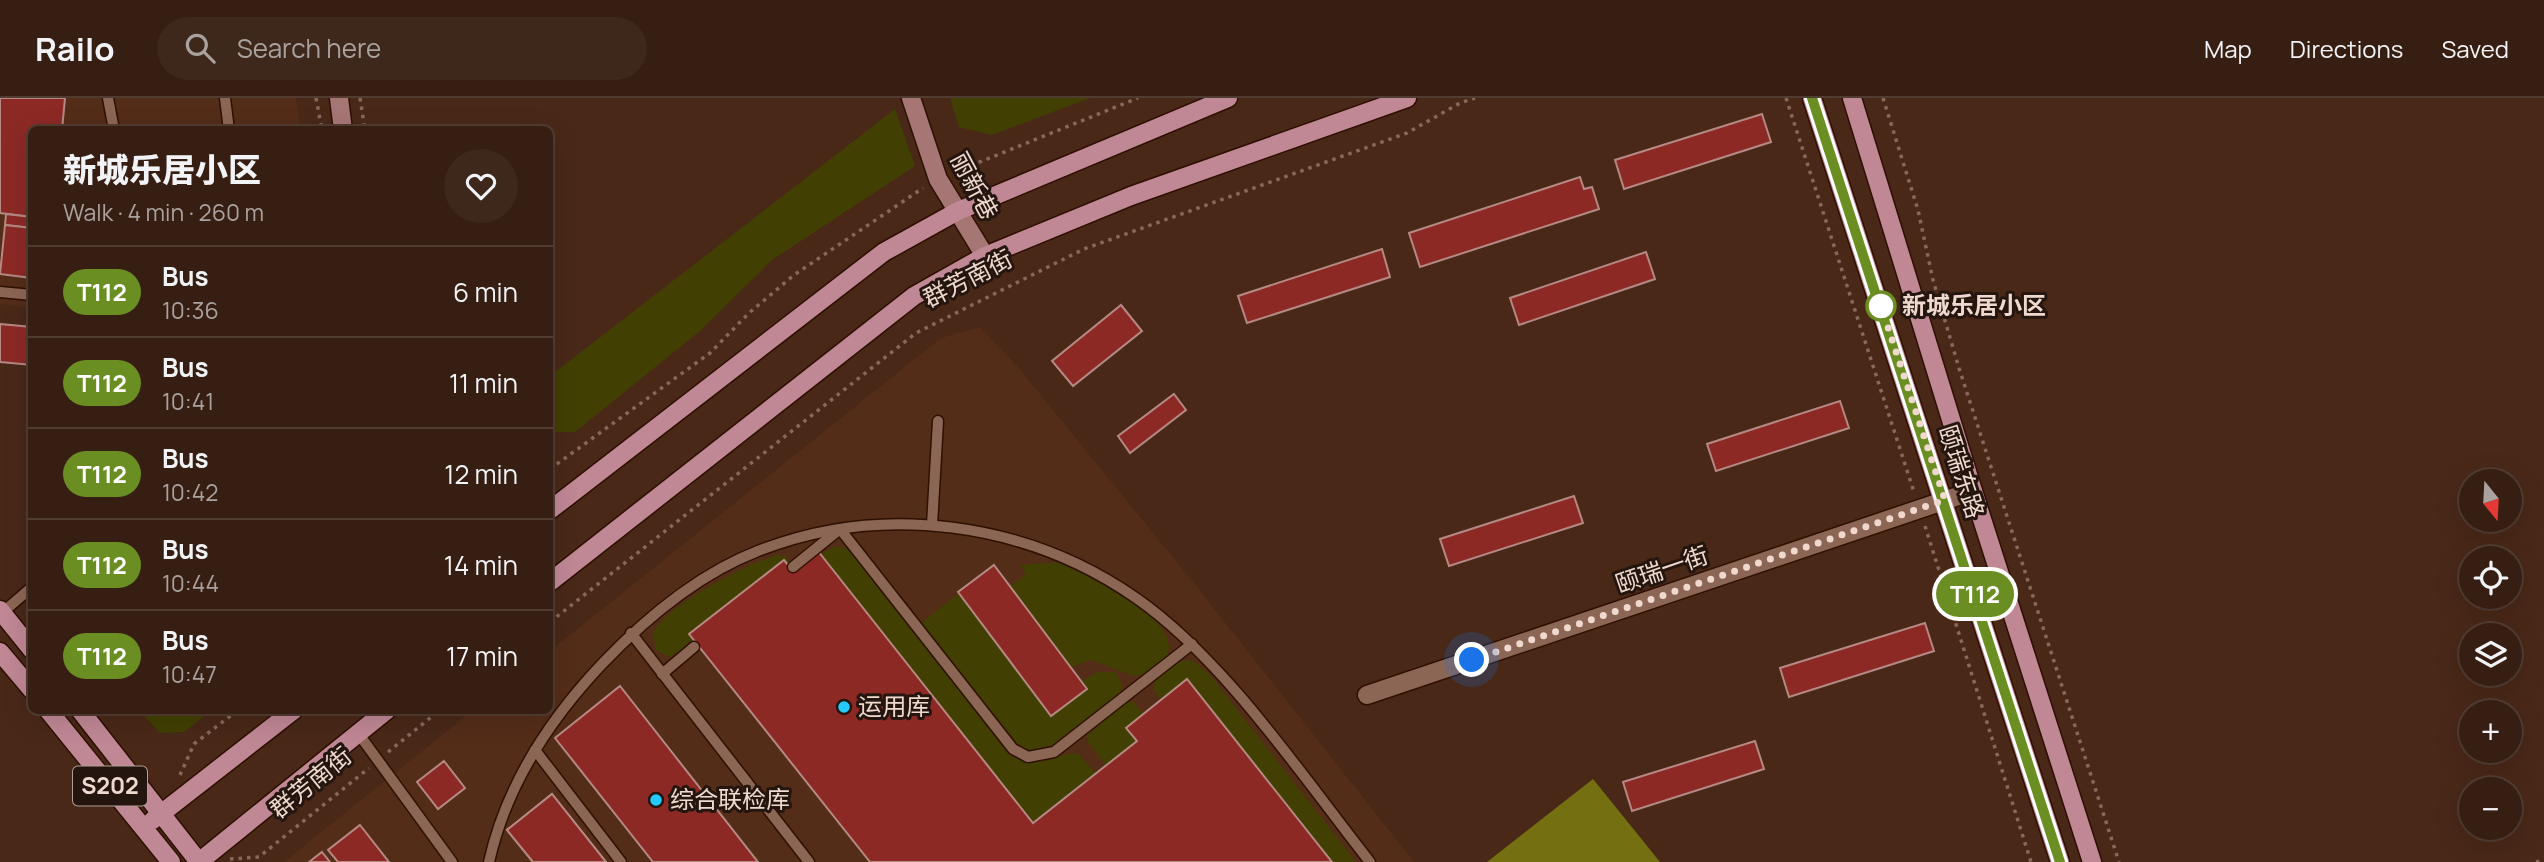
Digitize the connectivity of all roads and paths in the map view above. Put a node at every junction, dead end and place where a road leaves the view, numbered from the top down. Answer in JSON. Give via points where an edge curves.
{"nodes":[{"id":1,"x":108,"y":98,"type":"edge"},
{"id":2,"x":225,"y":98,"type":"edge"},
{"id":3,"x":316,"y":98,"type":"edge"},
{"id":4,"x":339,"y":98,"type":"edge"},
{"id":5,"x":360,"y":98,"type":"edge"},
{"id":6,"x":911,"y":98,"type":"edge"},
{"id":7,"x":1138,"y":98,"type":"edge"},
{"id":8,"x":1228,"y":98,"type":"edge"},
{"id":9,"x":1407,"y":98,"type":"edge"},
{"id":10,"x":1475,"y":98,"type":"edge"},
{"id":11,"x":1786,"y":98,"type":"edge"},
{"id":12,"x":1812,"y":98,"type":"edge"},
{"id":13,"x":1852,"y":98,"type":"edge"},
{"id":14,"x":1883,"y":98,"type":"edge"},
{"id":15,"x":113,"y":126,"type":"edge"},
{"id":16,"x":228,"y":126,"type":"edge"},
{"id":17,"x":321,"y":126,"type":"edge"},
{"id":18,"x":342,"y":126,"type":"edge"},
{"id":19,"x":364,"y":126,"type":"edge"},
{"id":20,"x":938,"y":179,"type":"junction"},
{"id":21,"x":958,"y":211,"type":"junction"},
{"id":22,"x":985,"y":256,"type":"junction"},
{"id":23,"x":0,"y":292,"type":"edge"},
{"id":24,"x":28,"y":295,"type":"edge"},
{"id":25,"x":938,"y":421,"type":"dead end"},
{"id":26,"x":553,"y":467,"type":"edge"},
{"id":27,"x":1973,"y":491,"type":"junction"},
{"id":28,"x":1945,"y":500,"type":"junction"},
{"id":29,"x":553,"y":502,"type":"edge"},
{"id":30,"x":1919,"y":509,"type":"junction"},
{"id":31,"x":932,"y":525,"type":"junction"},
{"id":32,"x":840,"y":528,"type":"junction"},
{"id":33,"x":793,"y":567,"type":"dead end"},
{"id":34,"x":553,"y":580,"type":"edge"},
{"id":35,"x":28,"y":590,"type":"edge"},
{"id":36,"x":1,"y":612,"type":"edge"},
{"id":37,"x":553,"y":620,"type":"edge"},
{"id":38,"x":631,"y":633,"type":"junction"},
{"id":39,"x":28,"y":645,"type":"edge"},
{"id":40,"x":1192,"y":645,"type":"junction"},
{"id":41,"x":694,"y":648,"type":"dead end"},
{"id":42,"x":0,"y":652,"type":"edge"},
{"id":43,"x":662,"y":674,"type":"junction"},
{"id":44,"x":28,"y":686,"type":"edge"},
{"id":45,"x":1367,"y":695,"type":"dead end"},
{"id":46,"x":51,"y":714,"type":"edge"},
{"id":47,"x":83,"y":714,"type":"edge"},
{"id":48,"x":233,"y":714,"type":"edge"},
{"id":49,"x":289,"y":714,"type":"edge"},
{"id":50,"x":382,"y":714,"type":"edge"},
{"id":51,"x":435,"y":714,"type":"edge"},
{"id":52,"x":358,"y":733,"type":"junction"},
{"id":53,"x":535,"y":751,"type":"junction"},
{"id":54,"x":377,"y":761,"type":"junction"},
{"id":55,"x":178,"y":779,"type":"dead end"},
{"id":56,"x":162,"y":813,"type":"junction"},
{"id":57,"x":143,"y":827,"type":"junction"},
{"id":58,"x":223,"y":860,"type":"dead end"},
{"id":59,"x":2544,"y":860,"type":"edge"},
{"id":60,"x":171,"y":862,"type":"edge"},
{"id":61,"x":199,"y":862,"type":"edge"},
{"id":62,"x":452,"y":862,"type":"edge"},
{"id":63,"x":489,"y":862,"type":"edge"},
{"id":64,"x":621,"y":862,"type":"edge"},
{"id":65,"x":809,"y":862,"type":"edge"},
{"id":66,"x":1370,"y":862,"type":"edge"},
{"id":67,"x":2031,"y":862,"type":"edge"},
{"id":68,"x":2060,"y":862,"type":"edge"},
{"id":69,"x":2092,"y":862,"type":"edge"},
{"id":70,"x":2119,"y":862,"type":"edge"},
{"id":71,"x":2536,"y":862,"type":"edge"}],
"edges":[{"from":1,"to":15,"type":"lane"},
{"from":2,"to":16,"type":"lane"},
{"from":3,"to":17,"type":"path"},
{"from":4,"to":18,"type":"street"},
{"from":5,"to":19,"type":"path"},
{"from":6,"to":20,"type":"street","name":"丽新巷"},
{"from":7,"to":20,"type":"path"},
{"from":8,"to":21,"type":"main road"},
{"from":9,"to":22,"type":"main road","name":"群芳南街","via":[[1131,196]]},
{"from":10,"to":37,"type":"path","name":"群芳南街","via":[[1407,133],[1084,248],[916,333]]},
{"from":11,"to":30,"type":"path","name":"颐瑞东路"},
{"from":12,"to":28,"type":"main road","name":"颐瑞东路"},
{"from":13,"to":27,"type":"main road","name":"颐瑞东路"},
{"from":14,"to":70,"type":"path","name":"颐瑞东路","via":[[1959,368]]},
{"from":20,"to":21,"type":"street","name":"丽新巷"},
{"from":20,"to":26,"type":"path","via":[[794,275],[710,353]]},
{"from":21,"to":22,"type":"street","name":"丽新巷"},
{"from":21,"to":29,"type":"main road","via":[[884,252]]},
{"from":22,"to":34,"type":"main road","name":"群芳南街","via":[[914,296]]},
{"from":23,"to":24,"type":"lane"},
{"from":25,"to":31,"type":"lane"},
{"from":27,"to":28,"type":"street","name":"颐瑞一街"},
{"from":27,"to":69,"type":"main road","name":"颐瑞东路"},
{"from":28,"to":30,"type":"street","name":"颐瑞一街"},
{"from":28,"to":68,"type":"main road","name":"颐瑞东路"},
{"from":30,"to":45,"type":"street","name":"颐瑞一街"},
{"from":30,"to":67,"type":"path","name":"颐瑞东路"},
{"from":31,"to":32,"type":"lane"},
{"from":31,"to":40,"type":"lane","via":[[1019,541],[1079,565],[1135,597]]},
{"from":32,"to":33,"type":"lane"},
{"from":32,"to":38,"type":"lane","via":[[757,551],[693,585]]},
{"from":32,"to":40,"type":"lane","via":[[1013,749],[1025,756],[1055,752]]},
{"from":35,"to":36,"type":"lane"},
{"from":36,"to":39,"type":"main road"},
{"from":38,"to":43,"type":"lane"},
{"from":38,"to":53,"type":"lane","via":[[579,688]]},
{"from":40,"to":66,"type":"lane","via":[[1229,684]]},
{"from":41,"to":43,"type":"lane"},
{"from":42,"to":44,"type":"main road"},
{"from":43,"to":65,"type":"lane"},
{"from":46,"to":57,"type":"main road","number":"S202"},
{"from":47,"to":56,"type":"main road","number":"S202"},
{"from":48,"to":55,"type":"path","via":[[194,744]]},
{"from":49,"to":56,"type":"main road"},
{"from":50,"to":52,"type":"main road","name":"群芳南街"},
{"from":51,"to":54,"type":"path","name":"群芳南街"},
{"from":52,"to":54,"type":"lane"},
{"from":52,"to":61,"type":"main road","name":"群芳南街"},
{"from":53,"to":63,"type":"lane","via":[[512,791]]},
{"from":53,"to":64,"type":"lane"},
{"from":54,"to":58,"type":"path","name":"群芳南街","via":[[259,857]]},
{"from":54,"to":62,"type":"lane"},
{"from":56,"to":57,"type":"main road"},
{"from":56,"to":61,"type":"main road","number":"S202"},
{"from":57,"to":60,"type":"main road","number":"S202"},
{"from":59,"to":71,"type":"path"}]}
